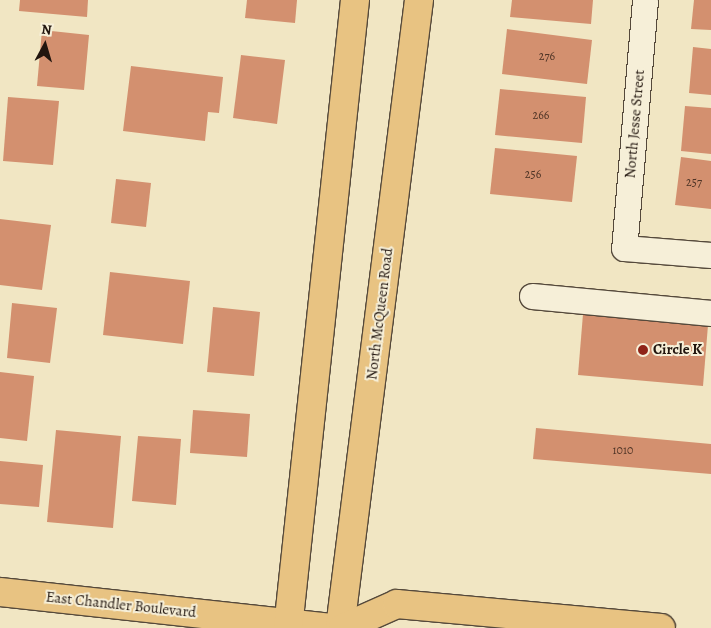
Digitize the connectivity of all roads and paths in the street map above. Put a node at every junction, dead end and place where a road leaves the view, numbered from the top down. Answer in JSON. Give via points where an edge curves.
{"nodes":[{"id":1,"x":355,"y":0,"type":"edge"},
{"id":2,"x":419,"y":0,"type":"edge"},
{"id":3,"x":645,"y":0,"type":"edge"},
{"id":4,"x":711,"y":255,"type":"edge"},
{"id":5,"x":532,"y":296,"type":"dead end"},
{"id":6,"x":711,"y":313,"type":"edge"},
{"id":7,"x":0,"y":592,"type":"edge"},
{"id":8,"x":288,"y":626,"type":"edge"},
{"id":9,"x":331,"y":628,"type":"edge"},
{"id":10,"x":341,"y":628,"type":"edge"},
{"id":11,"x":661,"y":628,"type":"edge"}],
"edges":[{"from":1,"to":8,"type":"main road"},
{"from":2,"to":10,"type":"main road","name":"North McQueen Road"},
{"from":3,"to":4,"type":"street","name":"North Jesse Street","via":[[624,248]]},
{"from":5,"to":6,"type":"street"},
{"from":7,"to":8,"type":"main road","name":"East Chandler Boulevard"},
{"from":8,"to":9,"type":"main road","name":"East Chandler Boulevard"},
{"from":10,"to":11,"type":"main road","via":[[397,604]]}]}
